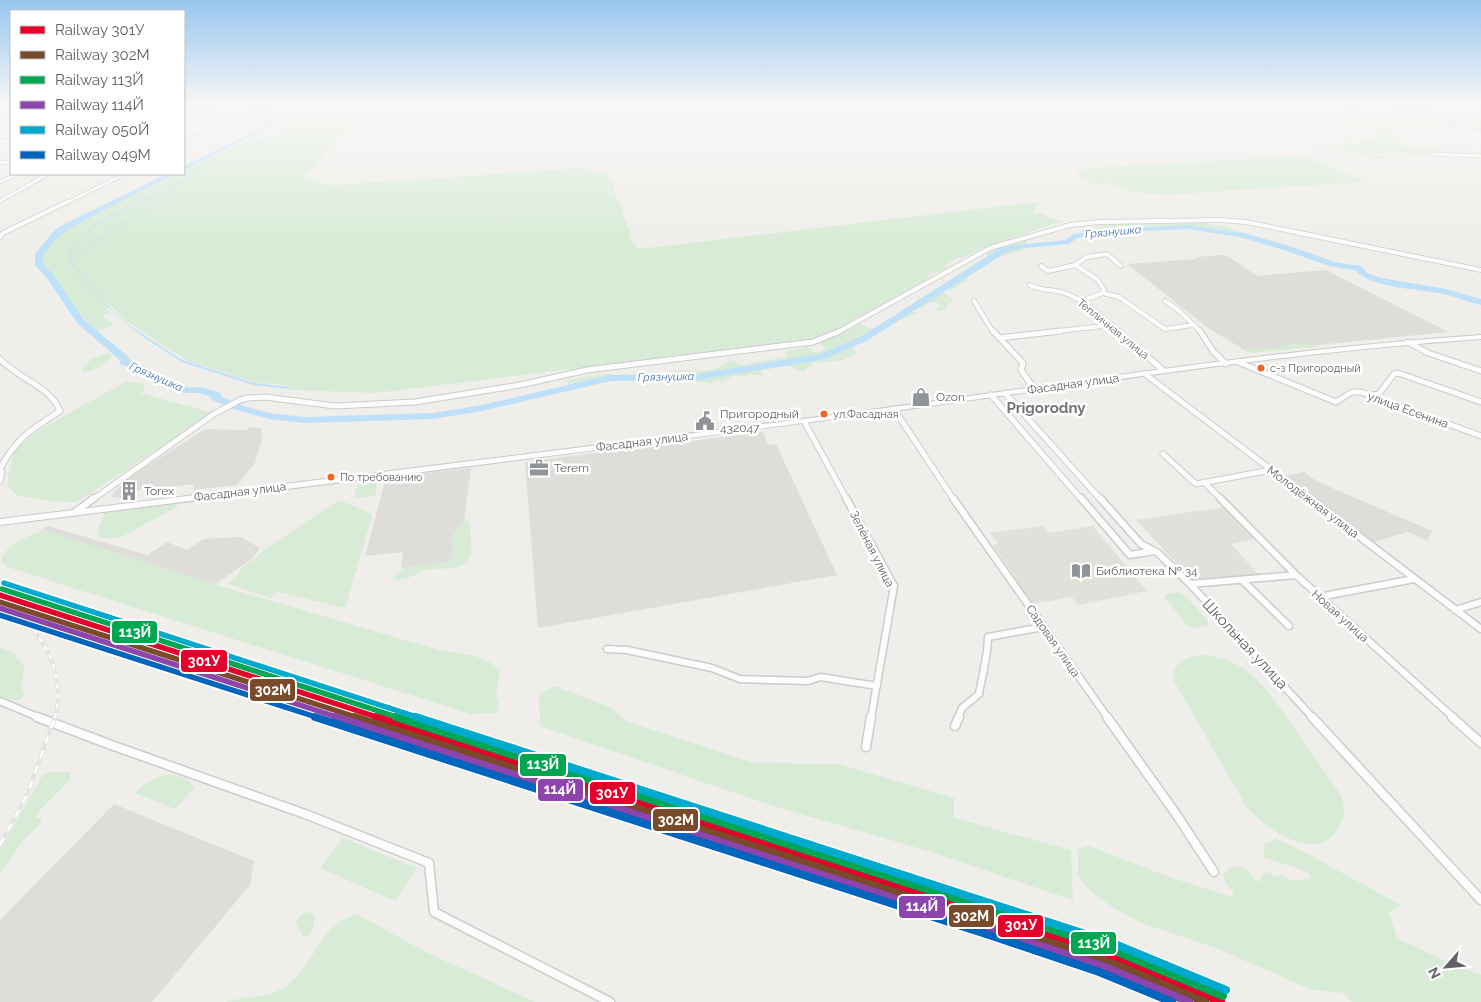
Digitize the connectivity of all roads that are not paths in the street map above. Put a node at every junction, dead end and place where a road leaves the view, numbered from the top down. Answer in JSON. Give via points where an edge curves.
{"nodes":[{"id":1,"x":1431,"y":154,"type":"dead end"},
{"id":2,"x":1481,"y":156,"type":"edge"},
{"id":3,"x":16,"y":175,"type":"edge"},
{"id":4,"x":46,"y":175,"type":"edge"},
{"id":5,"x":122,"y":175,"type":"edge"},
{"id":6,"x":0,"y":182,"type":"edge"},
{"id":7,"x":0,"y":201,"type":"edge"},
{"id":8,"x":1,"y":235,"type":"edge"},
{"id":9,"x":1075,"y":265,"type":"junction"},
{"id":10,"x":1042,"y":266,"type":"dead end"},
{"id":11,"x":1121,"y":266,"type":"dead end"},
{"id":12,"x":1481,"y":270,"type":"edge"},
{"id":13,"x":1030,"y":284,"type":"dead end"},
{"id":14,"x":1103,"y":293,"type":"junction"},
{"id":15,"x":974,"y":301,"type":"dead end"},
{"id":16,"x":1081,"y":301,"type":"junction"},
{"id":17,"x":1165,"y":302,"type":"dead end"},
{"id":18,"x":1112,"y":325,"type":"junction"},
{"id":19,"x":1193,"y":325,"type":"junction"},
{"id":20,"x":1481,"y":337,"type":"edge"},
{"id":21,"x":999,"y":338,"type":"junction"},
{"id":22,"x":1408,"y":342,"type":"junction"},
{"id":23,"x":0,"y":359,"type":"edge"},
{"id":24,"x":1238,"y":362,"type":"junction"},
{"id":25,"x":1226,"y":364,"type":"junction"},
{"id":26,"x":1481,"y":370,"type":"edge"},
{"id":27,"x":1164,"y":371,"type":"junction"},
{"id":28,"x":1145,"y":374,"type":"junction"},
{"id":29,"x":1034,"y":389,"type":"junction"},
{"id":30,"x":1005,"y":393,"type":"junction"},
{"id":31,"x":991,"y":395,"type":"junction"},
{"id":32,"x":1369,"y":395,"type":"junction"},
{"id":33,"x":1481,"y":402,"type":"edge"},
{"id":34,"x":894,"y":409,"type":"junction"},
{"id":35,"x":804,"y":421,"type":"junction"},
{"id":36,"x":1481,"y":436,"type":"edge"},
{"id":37,"x":1163,"y":454,"type":"dead end"},
{"id":38,"x":0,"y":469,"type":"edge"},
{"id":39,"x":1271,"y":470,"type":"junction"},
{"id":40,"x":0,"y":481,"type":"edge"},
{"id":41,"x":1205,"y":483,"type":"junction"},
{"id":42,"x":75,"y":512,"type":"junction"},
{"id":43,"x":0,"y":522,"type":"edge"},
{"id":44,"x":1154,"y":551,"type":"junction"},
{"id":45,"x":1296,"y":575,"type":"junction"},
{"id":46,"x":1242,"y":580,"type":"junction"},
{"id":47,"x":1414,"y":580,"type":"junction"},
{"id":48,"x":1190,"y":584,"type":"junction"},
{"id":49,"x":1320,"y":597,"type":"junction"},
{"id":50,"x":1481,"y":602,"type":"edge"},
{"id":51,"x":1455,"y":610,"type":"junction"},
{"id":52,"x":1289,"y":626,"type":"dead end"},
{"id":53,"x":1043,"y":628,"type":"junction"},
{"id":54,"x":1481,"y":629,"type":"edge"},
{"id":55,"x":607,"y":649,"type":"dead end"},
{"id":56,"x":878,"y":686,"type":"junction"},
{"id":57,"x":0,"y":701,"type":"edge"},
{"id":58,"x":955,"y":726,"type":"dead end"},
{"id":59,"x":1481,"y":743,"type":"edge"},
{"id":60,"x":866,"y":746,"type":"dead end"},
{"id":61,"x":1214,"y":872,"type":"dead end"},
{"id":62,"x":1481,"y":900,"type":"edge"},
{"id":63,"x":610,"y":1002,"type":"edge"}],
"edges":[{"from":1,"to":2,"type":"street"},
{"from":3,"to":6,"type":"street"},
{"from":4,"to":7,"type":"street"},
{"from":5,"to":8,"type":"street"},
{"from":9,"to":10,"type":"street","via":[[1048,271]]},
{"from":9,"to":11,"type":"street","via":[[1087,258],[1107,254]]},
{"from":9,"to":14,"type":"street","via":[[1098,280]]},
{"from":12,"to":42,"type":"street","via":[[1246,222],[1070,225],[990,248],[836,333],[813,342],[587,370],[415,402],[335,406],[265,397],[240,400],[214,414]]},
{"from":13,"to":16,"type":"street","name":"Тепличная улица","via":[[1034,288],[1061,292]]},
{"from":14,"to":16,"type":"street"},
{"from":14,"to":19,"type":"street","via":[[1119,297],[1165,329]]},
{"from":15,"to":21,"type":"street"},
{"from":16,"to":18,"type":"street","name":"Тепличная улица"},
{"from":17,"to":19,"type":"street"},
{"from":18,"to":21,"type":"street"},
{"from":18,"to":27,"type":"street","name":"Тепличная улица"},
{"from":19,"to":25,"type":"street"},
{"from":20,"to":22,"type":"main road","name":"Фасадная улица"},
{"from":21,"to":29,"type":"street","via":[[1023,363],[1021,370]]},
{"from":22,"to":24,"type":"main road","name":"Фасадная улица"},
{"from":22,"to":26,"type":"street","via":[[1428,353]]},
{"from":23,"to":38,"type":"street","via":[[51,396],[60,410],[26,432]]},
{"from":24,"to":25,"type":"main road","name":"Фасадная улица"},
{"from":24,"to":32,"type":"street","name":"улица Есенина","via":[[1336,402],[1352,392]]},
{"from":25,"to":27,"type":"main road","name":"Фасадная улица"},
{"from":27,"to":28,"type":"main road","name":"Фасадная улица"},
{"from":28,"to":29,"type":"main road","name":"Фасадная улица"},
{"from":28,"to":39,"type":"street","name":"Молодёжная улица"},
{"from":29,"to":30,"type":"main road","name":"Фасадная улица"},
{"from":30,"to":31,"type":"main road","name":"Фасадная улица"},
{"from":30,"to":44,"type":"street","name":"Школьная улица","via":[[1141,544]]},
{"from":31,"to":34,"type":"main road","name":"Фасадная улица"},
{"from":31,"to":44,"type":"street","via":[[1130,555]]},
{"from":32,"to":33,"type":"street","via":[[1379,394],[1398,373]]},
{"from":32,"to":36,"type":"street","name":"улица Есенина"},
{"from":34,"to":35,"type":"main road","name":"Фасадная улица"},
{"from":34,"to":53,"type":"street","name":"Садовая улица"},
{"from":35,"to":42,"type":"main road","name":"Фасадная улица"},
{"from":35,"to":56,"type":"street","name":"Зелёная улица","via":[[894,586]]},
{"from":37,"to":41,"type":"street","via":[[1196,484]]},
{"from":38,"to":40,"type":"street"},
{"from":39,"to":41,"type":"street"},
{"from":39,"to":47,"type":"street","name":"Молодёжная улица"},
{"from":41,"to":45,"type":"street","name":"Новая улица"},
{"from":42,"to":43,"type":"main road","name":"Фасадная улица"},
{"from":44,"to":48,"type":"street","name":"Школьная улица"},
{"from":45,"to":46,"type":"street"},
{"from":45,"to":49,"type":"street","name":"Новая улица"},
{"from":46,"to":48,"type":"street"},
{"from":46,"to":52,"type":"street"},
{"from":47,"to":49,"type":"street"},
{"from":47,"to":51,"type":"street","name":"Молодёжная улица"},
{"from":48,"to":62,"type":"street","name":"Школьная улица"},
{"from":49,"to":59,"type":"street","name":"Новая улица"},
{"from":50,"to":51,"type":"street"},
{"from":51,"to":54,"type":"street","name":"Молодёжная улица"},
{"from":53,"to":58,"type":"street","via":[[988,637],[988,654],[979,694],[962,708]]},
{"from":53,"to":61,"type":"street","name":"Садовая улица"},
{"from":55,"to":56,"type":"street","via":[[712,668],[740,679],[808,681],[820,677]]},
{"from":56,"to":60,"type":"street","name":"Зелёная улица"},
{"from":57,"to":63,"type":"street","via":[[62,728],[305,814],[429,863],[434,912]]}]}
